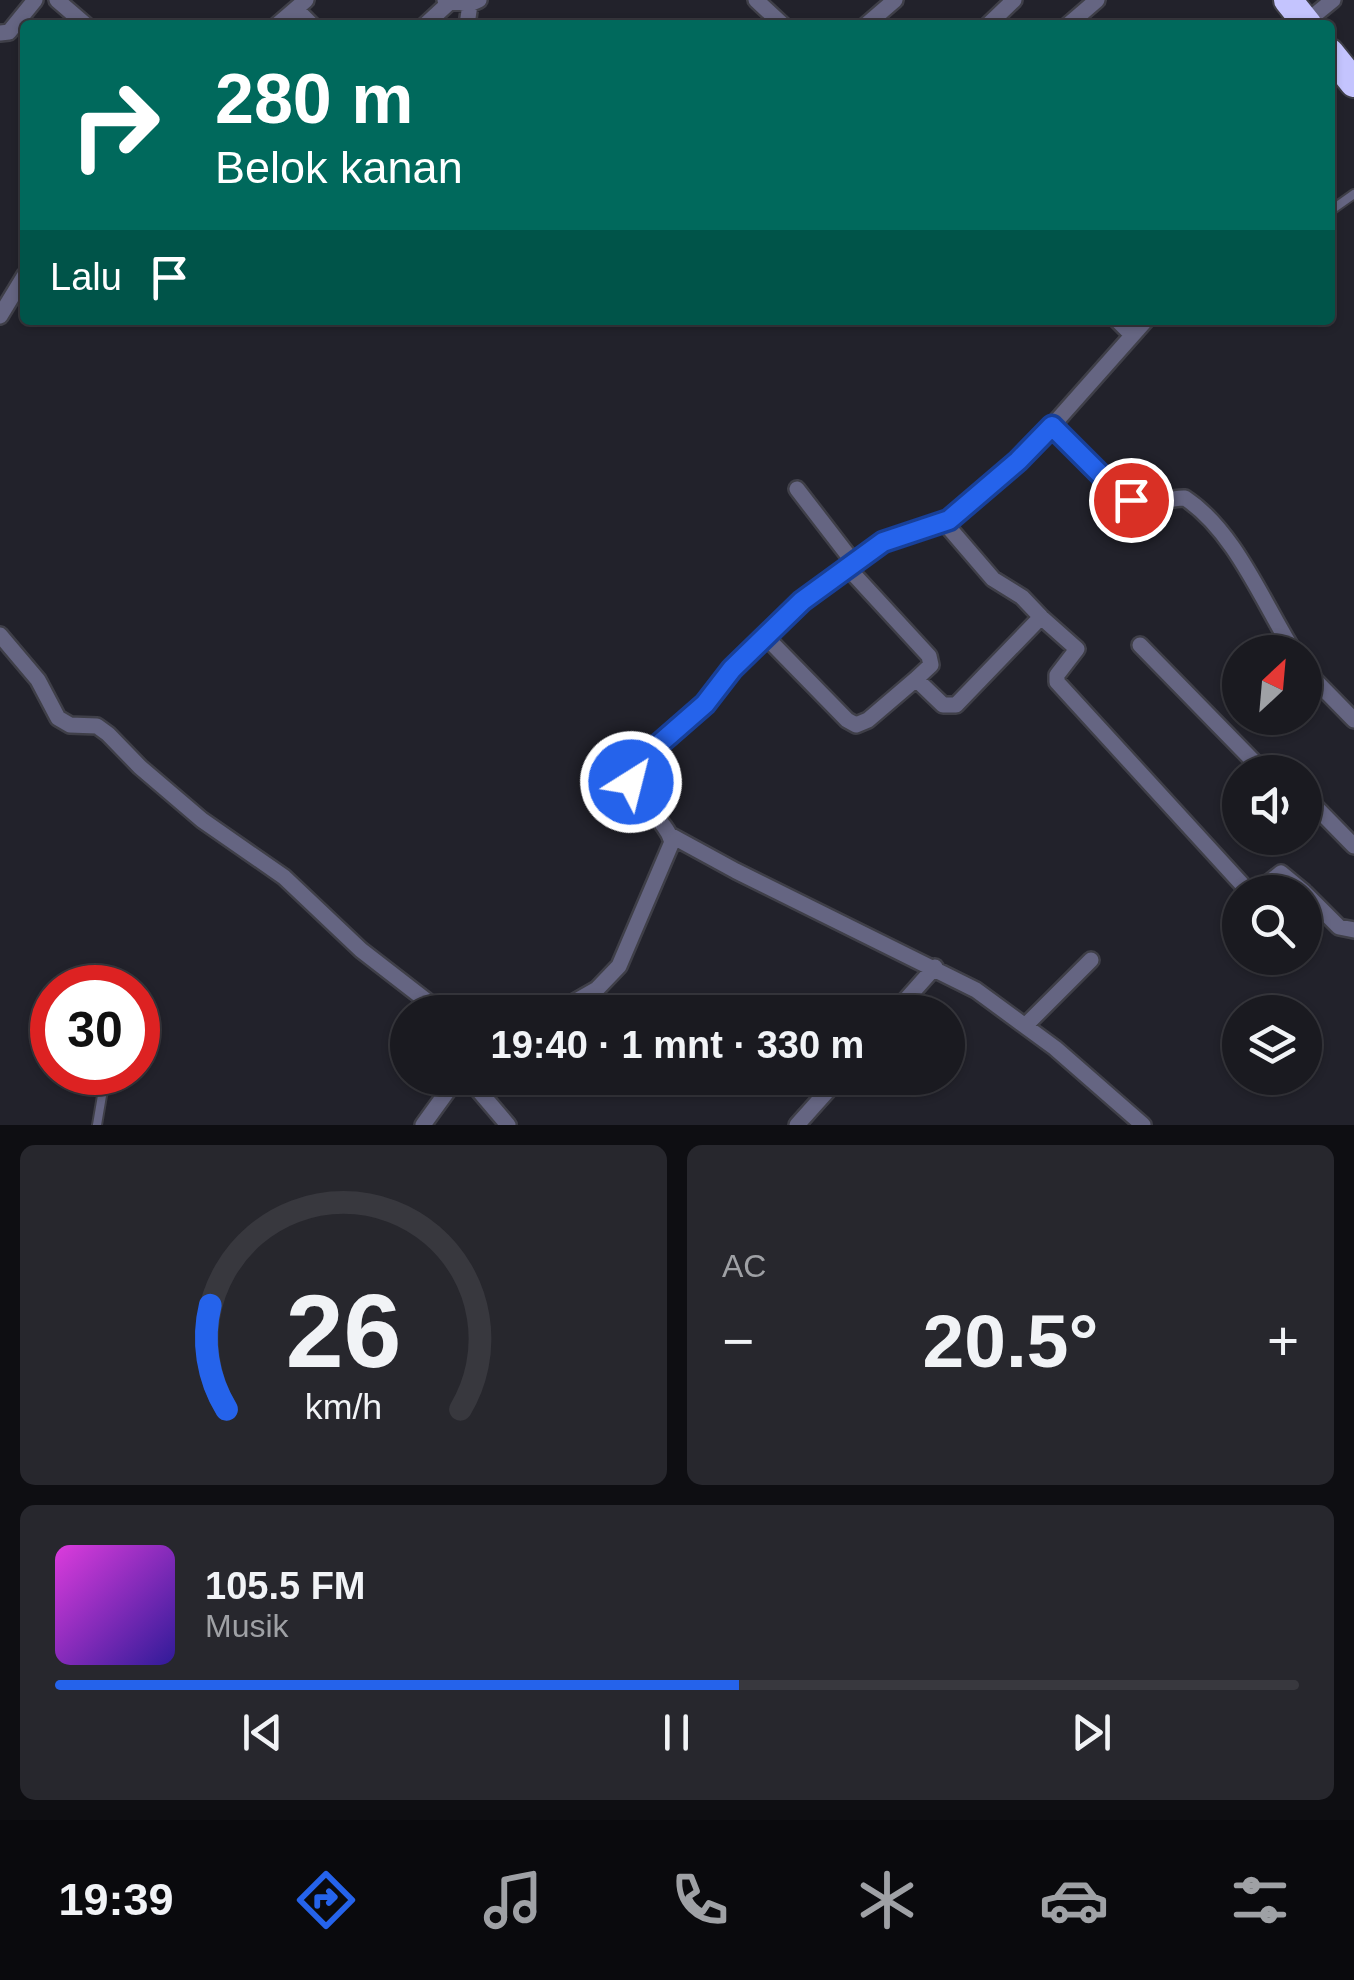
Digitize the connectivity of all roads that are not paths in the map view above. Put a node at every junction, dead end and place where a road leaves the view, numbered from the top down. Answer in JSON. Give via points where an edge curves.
{"nodes":[{"id":1,"x":35,"y":0,"type":"edge"},
{"id":2,"x":57,"y":0,"type":"edge"},
{"id":3,"x":895,"y":0,"type":"edge"},
{"id":4,"x":1014,"y":0,"type":"edge"},
{"id":5,"x":1098,"y":0,"type":"edge"},
{"id":6,"x":1333,"y":0,"type":"edge"},
{"id":7,"x":447,"y":1,"type":"edge"},
{"id":8,"x":759,"y":1,"type":"edge"},
{"id":9,"x":475,"y":2,"type":"edge"},
{"id":10,"x":1298,"y":18,"type":"edge"},
{"id":11,"x":80,"y":20,"type":"edge"},
{"id":12,"x":430,"y":20,"type":"edge"},
{"id":13,"x":778,"y":20,"type":"edge"},
{"id":14,"x":872,"y":20,"type":"edge"},
{"id":15,"x":993,"y":20,"type":"edge"},
{"id":16,"x":1074,"y":20,"type":"edge"},
{"id":17,"x":0,"y":33,"type":"edge"},
{"id":18,"x":1335,"y":59,"type":"edge"},
{"id":19,"x":1354,"y":83,"type":"edge"},
{"id":20,"x":20,"y":283,"type":"edge"},
{"id":21,"x":0,"y":316,"type":"edge"},
{"id":22,"x":1122,"y":325,"type":"edge"},
{"id":23,"x":1141,"y":325,"type":"edge"},
{"id":24,"x":1132,"y":335,"type":"junction"},
{"id":25,"x":1052,"y":426,"type":"junction"},
{"id":26,"x":797,"y":489,"type":"dead end"},
{"id":27,"x":944,"y":522,"type":"junction"},
{"id":28,"x":851,"y":566,"type":"junction"},
{"id":29,"x":1042,"y":617,"type":"junction"},
{"id":30,"x":0,"y":635,"type":"edge"},
{"id":31,"x":1285,"y":635,"type":"edge"},
{"id":32,"x":765,"y":636,"type":"junction"},
{"id":33,"x":1140,"y":646,"type":"dead end"},
{"id":34,"x":916,"y":678,"type":"junction"},
{"id":35,"x":1322,"y":687,"type":"edge"},
{"id":36,"x":1354,"y":720,"type":"edge"},
{"id":37,"x":1247,"y":755,"type":"edge"},
{"id":38,"x":1322,"y":813,"type":"edge"},
{"id":39,"x":670,"y":835,"type":"junction"},
{"id":40,"x":1354,"y":846,"type":"edge"},
{"id":41,"x":1233,"y":875,"type":"edge"},
{"id":42,"x":1322,"y":910,"type":"edge"},
{"id":43,"x":1354,"y":930,"type":"edge"},
{"id":44,"x":1091,"y":960,"type":"dead end"},
{"id":45,"x":935,"y":967,"type":"junction"},
{"id":46,"x":419,"y":995,"type":"edge"},
{"id":47,"x":587,"y":995,"type":"edge"},
{"id":48,"x":910,"y":995,"type":"edge"},
{"id":49,"x":1025,"y":1026,"type":"junction"},
{"id":50,"x":102,"y":1095,"type":"edge"},
{"id":51,"x":444,"y":1095,"type":"edge"},
{"id":52,"x":482,"y":1095,"type":"edge"},
{"id":53,"x":823,"y":1095,"type":"edge"},
{"id":54,"x":97,"y":1125,"type":"edge"},
{"id":55,"x":423,"y":1125,"type":"edge"},
{"id":56,"x":508,"y":1125,"type":"edge"},
{"id":57,"x":797,"y":1125,"type":"edge"},
{"id":58,"x":1143,"y":1125,"type":"edge"}],
"edges":[{"from":1,"to":17,"type":"street","via":[[9,32]]},
{"from":2,"to":11,"type":"street"},
{"from":3,"to":14,"type":"street"},
{"from":4,"to":15,"type":"street"},
{"from":5,"to":16,"type":"street"},
{"from":6,"to":10,"type":"street"},
{"from":7,"to":9,"type":"street"},
{"from":7,"to":12,"type":"street"},
{"from":8,"to":13,"type":"street"},
{"from":18,"to":19,"type":"highway"},
{"from":20,"to":21,"type":"street"},
{"from":22,"to":24,"type":"street"},
{"from":23,"to":24,"type":"street"},
{"from":24,"to":25,"type":"street"},
{"from":25,"to":27,"type":"street"},
{"from":25,"to":31,"type":"street","via":[[1131,500],[1185,498],[1207,516]]},
{"from":26,"to":28,"type":"street"},
{"from":27,"to":28,"type":"street","via":[[883,542]]},
{"from":27,"to":29,"type":"street","via":[[993,579]]},
{"from":28,"to":32,"type":"street"},
{"from":28,"to":34,"type":"street","via":[[929,656],[931,665]]},
{"from":29,"to":34,"type":"street","via":[[956,705],[943,704]]},
{"from":29,"to":41,"type":"street","via":[[1077,649],[1057,682]]},
{"from":30,"to":46,"type":"street","via":[[38,680],[58,718],[108,734],[202,820],[284,877]]},
{"from":32,"to":34,"type":"street","via":[[856,725]]},
{"from":32,"to":39,"type":"street","via":[[631,772],[633,791]]},
{"from":33,"to":37,"type":"street"},
{"from":35,"to":36,"type":"street"},
{"from":38,"to":40,"type":"street"},
{"from":39,"to":45,"type":"street"},
{"from":39,"to":47,"type":"street","via":[[618,966]]},
{"from":42,"to":43,"type":"street","via":[[1339,927]]},
{"from":44,"to":49,"type":"street"},
{"from":45,"to":48,"type":"street"},
{"from":45,"to":49,"type":"street"},
{"from":49,"to":58,"type":"street"},
{"from":50,"to":54,"type":"lane"},
{"from":51,"to":55,"type":"street"},
{"from":52,"to":56,"type":"street"},
{"from":53,"to":57,"type":"street"}]}
